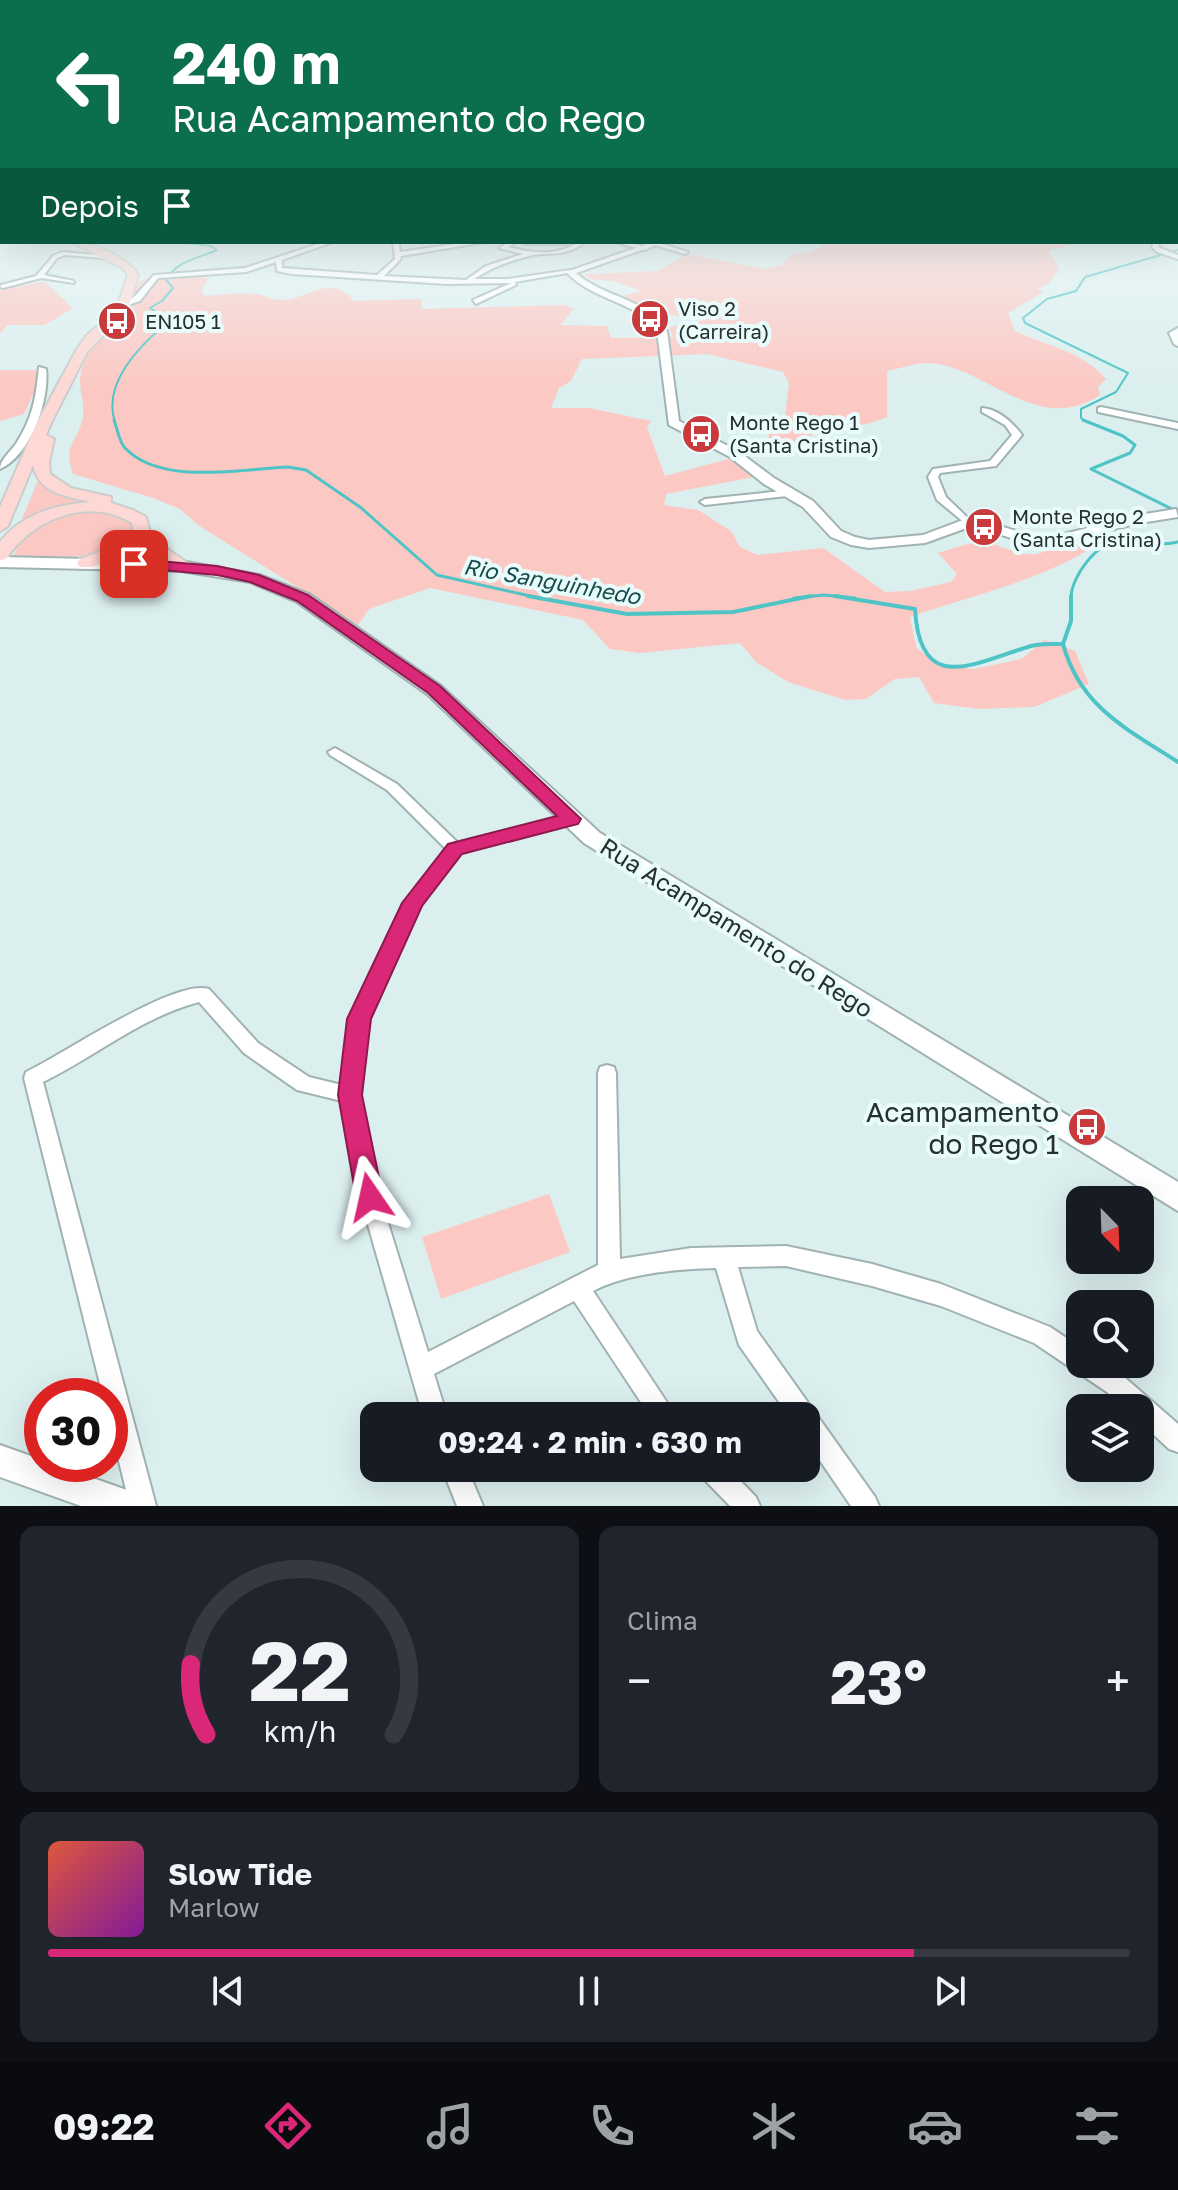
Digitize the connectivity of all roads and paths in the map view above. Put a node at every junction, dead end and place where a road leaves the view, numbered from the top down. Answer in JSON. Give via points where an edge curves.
{"nodes":[{"id":1,"x":92,"y":249,"type":"edge"},
{"id":2,"x":310,"y":249,"type":"edge"},
{"id":3,"x":398,"y":249,"type":"edge"},
{"id":4,"x":432,"y":249,"type":"edge"},
{"id":5,"x":508,"y":249,"type":"edge"},
{"id":6,"x":565,"y":249,"type":"edge"},
{"id":7,"x":641,"y":249,"type":"edge"},
{"id":8,"x":677,"y":249,"type":"edge"},
{"id":9,"x":1157,"y":249,"type":"edge"},
{"id":10,"x":685,"y":252,"type":"dead end"},
{"id":11,"x":399,"y":254,"type":"junction"},
{"id":12,"x":530,"y":254,"type":"junction"},
{"id":13,"x":105,"y":256,"type":"junction"},
{"id":14,"x":1178,"y":257,"type":"edge"},
{"id":15,"x":279,"y":261,"type":"junction"},
{"id":16,"x":570,"y":272,"type":"junction"},
{"id":17,"x":40,"y":276,"type":"junction"},
{"id":18,"x":378,"y":278,"type":"junction"},
{"id":19,"x":521,"y":280,"type":"junction"},
{"id":20,"x":468,"y":281,"type":"junction"},
{"id":21,"x":72,"y":282,"type":"dead end"},
{"id":22,"x":3,"y":286,"type":"dead end"},
{"id":23,"x":476,"y":302,"type":"dead end"},
{"id":24,"x":125,"y":304,"type":"junction"},
{"id":25,"x":1178,"y":330,"type":"edge"},
{"id":26,"x":1178,"y":344,"type":"edge"},
{"id":27,"x":42,"y":369,"type":"dead end"},
{"id":28,"x":67,"y":382,"type":"junction"},
{"id":29,"x":985,"y":410,"type":"dead end"},
{"id":30,"x":1101,"y":410,"type":"dead end"},
{"id":31,"x":1178,"y":426,"type":"edge"},
{"id":32,"x":47,"y":435,"type":"junction"},
{"id":33,"x":0,"y":466,"type":"edge"},
{"id":34,"x":792,"y":493,"type":"junction"},
{"id":35,"x":705,"y":502,"type":"dead end"},
{"id":36,"x":1177,"y":513,"type":"edge"},
{"id":37,"x":966,"y":521,"type":"junction"},
{"id":38,"x":0,"y":526,"type":"edge"},
{"id":39,"x":151,"y":542,"type":"junction"},
{"id":40,"x":0,"y":554,"type":"edge"},
{"id":41,"x":133,"y":555,"type":"junction"},
{"id":42,"x":0,"y":562,"type":"edge"},
{"id":43,"x":86,"y":563,"type":"joint"},
{"id":44,"x":181,"y":566,"type":"junction"},
{"id":45,"x":335,"y":752,"type":"dead end"},
{"id":46,"x":571,"y":819,"type":"junction"},
{"id":47,"x":455,"y":849,"type":"junction"},
{"id":48,"x":607,"y":1073,"type":"dead end"},
{"id":49,"x":350,"y":1095,"type":"junction"},
{"id":50,"x":1178,"y":1198,"type":"edge"},
{"id":51,"x":724,"y":1257,"type":"junction"},
{"id":52,"x":609,"y":1271,"type":"junction"},
{"id":53,"x":577,"y":1286,"type":"junction"},
{"id":54,"x":1066,"y":1351,"type":"edge"},
{"id":55,"x":421,"y":1368,"type":"junction"},
{"id":56,"x":1106,"y":1378,"type":"edge"},
{"id":57,"x":431,"y":1402,"type":"edge"},
{"id":58,"x":655,"y":1402,"type":"edge"},
{"id":59,"x":794,"y":1402,"type":"edge"},
{"id":60,"x":820,"y":1440,"type":"edge"},
{"id":61,"x":1178,"y":1440,"type":"edge"},
{"id":62,"x":0,"y":1461,"type":"edge"},
{"id":63,"x":460,"y":1482,"type":"edge"},
{"id":64,"x":724,"y":1482,"type":"edge"},
{"id":65,"x":126,"y":1506,"type":"edge"},
{"id":66,"x":143,"y":1506,"type":"edge"},
{"id":67,"x":470,"y":1506,"type":"edge"},
{"id":68,"x":747,"y":1506,"type":"edge"},
{"id":69,"x":866,"y":1506,"type":"edge"}],
"edges":[{"from":1,"to":13,"type":"main road"},
{"from":2,"to":15,"type":"street"},
{"from":3,"to":11,"type":"street"},
{"from":4,"to":11,"type":"street"},
{"from":5,"to":12,"type":"street"},
{"from":6,"to":12,"type":"street"},
{"from":7,"to":16,"type":"street"},
{"from":8,"to":10,"type":"street"},
{"from":9,"to":14,"type":"street"},
{"from":11,"to":18,"type":"street"},
{"from":12,"to":20,"type":"street","via":[[488,267]]},
{"from":13,"to":17,"type":"street","via":[[64,253]]},
{"from":13,"to":24,"type":"main road","via":[[133,275]]},
{"from":15,"to":18,"type":"street","via":[[279,270]]},
{"from":15,"to":24,"type":"street","via":[[228,274],[156,276],[137,299]]},
{"from":16,"to":19,"type":"street"},
{"from":16,"to":34,"type":"street","via":[[598,293],[645,311],[658,322],[673,423],[734,454]]},
{"from":17,"to":21,"type":"street"},
{"from":17,"to":22,"type":"street"},
{"from":18,"to":20,"type":"street"},
{"from":19,"to":20,"type":"street"},
{"from":19,"to":23,"type":"street"},
{"from":24,"to":28,"type":"main road","via":[[91,338]]},
{"from":25,"to":26,"type":"street","via":[[1173,333]]},
{"from":27,"to":33,"type":"street","via":[[39,407],[14,458]]},
{"from":28,"to":32,"type":"main road"},
{"from":28,"to":38,"type":"main road"},
{"from":29,"to":37,"type":"street","via":[[1017,435],[993,464],[936,471],[933,477],[941,498]]},
{"from":30,"to":31,"type":"street"},
{"from":32,"to":39,"type":"main road","via":[[41,466],[49,483],[146,512],[155,524]]},
{"from":32,"to":40,"type":"main road"},
{"from":34,"to":35,"type":"street"},
{"from":34,"to":37,"type":"street","via":[[836,534],[869,544],[925,539]]},
{"from":36,"to":37,"type":"street","via":[[1053,541],[1019,538]]},
{"from":39,"to":41,"type":"main road"},
{"from":39,"to":44,"type":"main road","via":[[159,554]]},
{"from":40,"to":41,"type":"main road","via":[[33,522],[98,507],[125,511],[140,521],[142,533]]},
{"from":41,"to":43,"type":"main road"},
{"from":41,"to":44,"type":"main road","name":"Rua Acampamento do Rego"},
{"from":42,"to":43,"type":"main road"},
{"from":44,"to":46,"type":"main road","name":"Rua Acampamento do Rego","via":[[254,578],[303,598],[434,690]]},
{"from":45,"to":47,"type":"street","via":[[392,787]]},
{"from":46,"to":47,"type":"street"},
{"from":46,"to":50,"type":"main road","name":"Rua Acampamento do Rego","via":[[592,838]]},
{"from":47,"to":49,"type":"street","via":[[413,903],[359,1019]]},
{"from":48,"to":52,"type":"street"},
{"from":49,"to":55,"type":"street","via":[[370,1197]]},
{"from":49,"to":66,"type":"street","via":[[304,1084],[251,1048],[203,994],[173,1000],[33,1078]]},
{"from":51,"to":52,"type":"street"},
{"from":51,"to":54,"type":"street","via":[[786,1256],[913,1287],[1042,1335]]},
{"from":51,"to":59,"type":"street","via":[[747,1337]]},
{"from":52,"to":53,"type":"street"},
{"from":53,"to":55,"type":"street"},
{"from":53,"to":58,"type":"street"},
{"from":55,"to":57,"type":"street"},
{"from":56,"to":61,"type":"street"},
{"from":60,"to":69,"type":"street"},
{"from":62,"to":65,"type":"street"},
{"from":63,"to":67,"type":"street"},
{"from":64,"to":68,"type":"street"}]}
